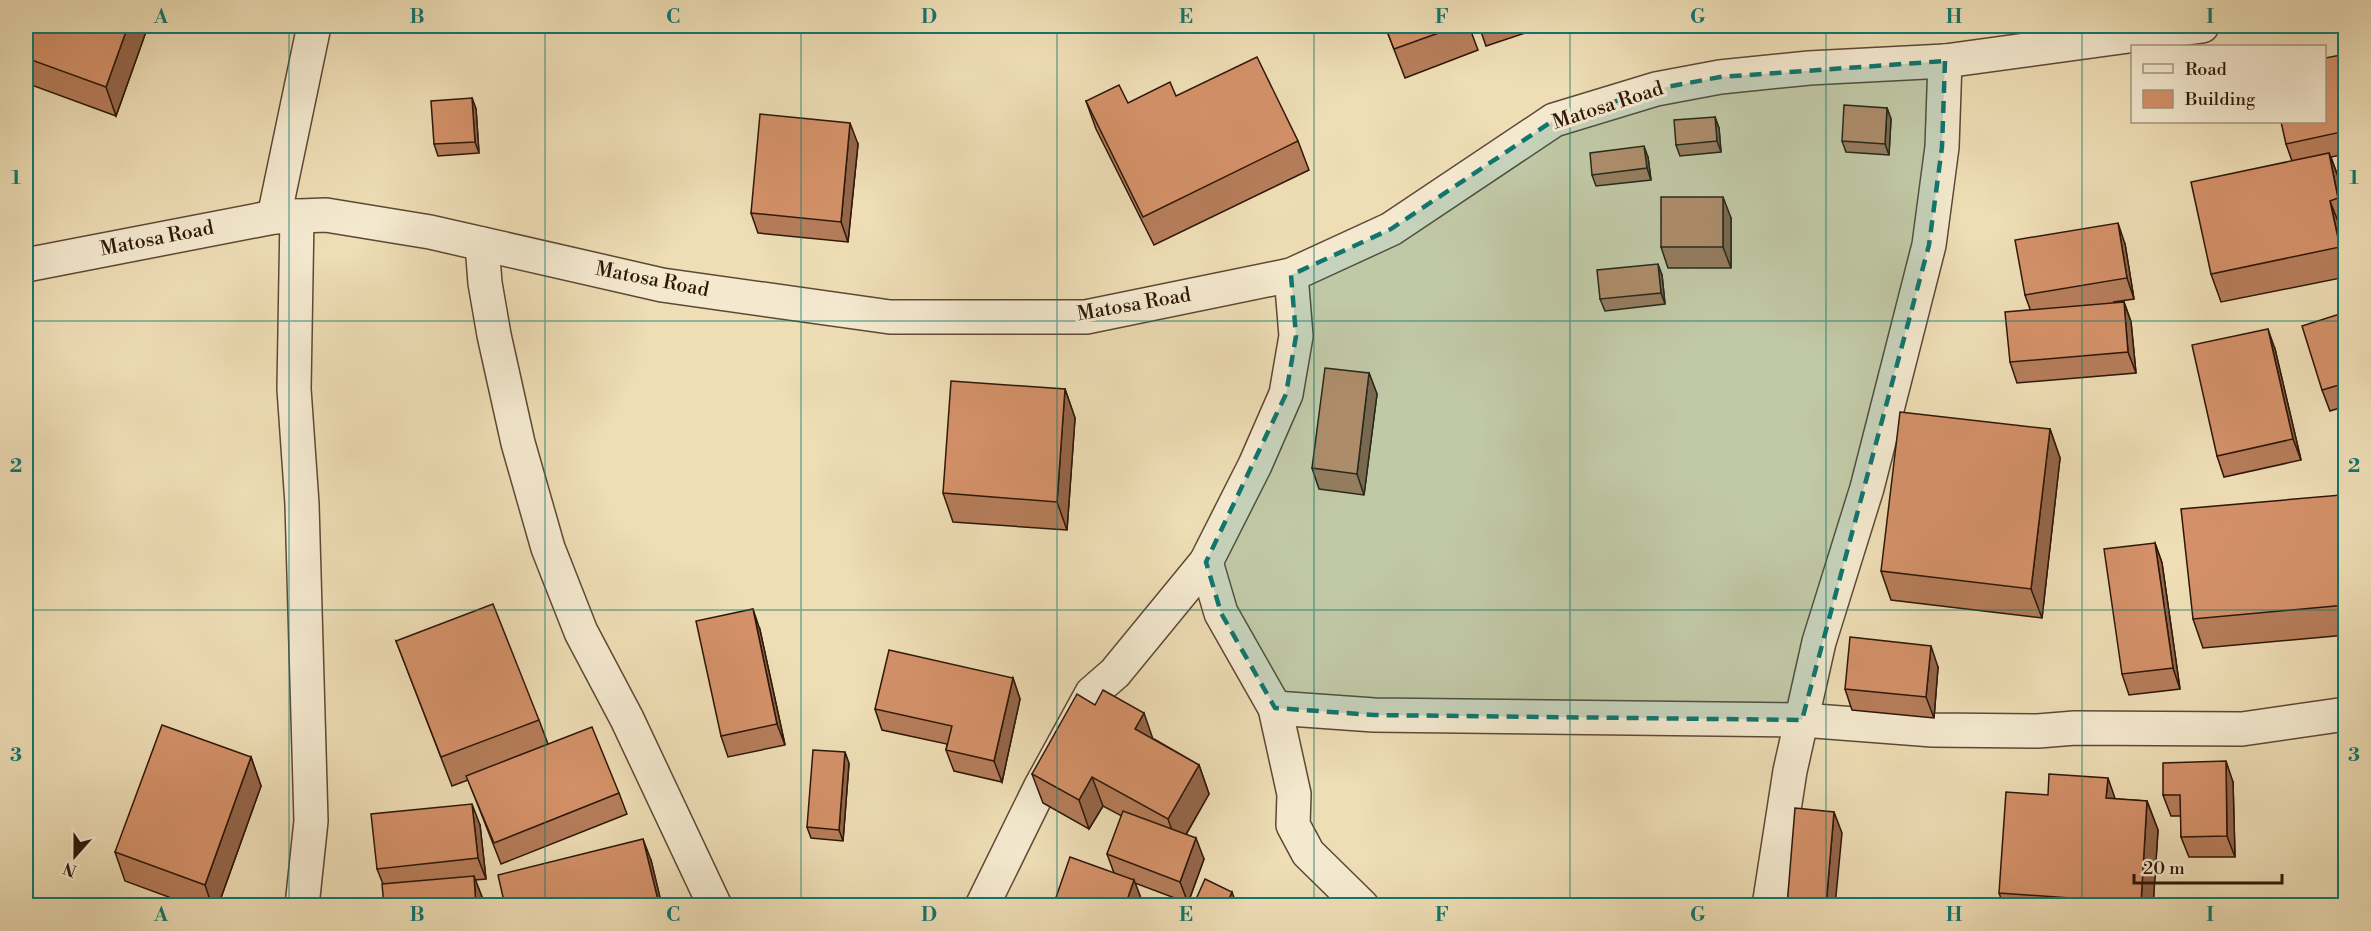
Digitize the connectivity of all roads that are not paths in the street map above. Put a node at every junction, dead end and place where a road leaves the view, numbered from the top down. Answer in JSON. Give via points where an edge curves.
{"nodes":[{"id":1,"x":314,"y":26,"type":"edge"},
{"id":2,"x":2202,"y":26,"type":"edge"},
{"id":3,"x":1945,"y":61,"type":"junction"},
{"id":4,"x":285,"y":216,"type":"junction"},
{"id":5,"x":482,"y":244,"type":"junction"},
{"id":6,"x":26,"y":265,"type":"edge"},
{"id":7,"x":1290,"y":275,"type":"junction"},
{"id":8,"x":1206,"y":562,"type":"junction"},
{"id":9,"x":1275,"y":708,"type":"junction"},
{"id":10,"x":2346,"y":714,"type":"edge"},
{"id":11,"x":1802,"y":720,"type":"junction"},
{"id":12,"x":302,"y":906,"type":"edge"},
{"id":13,"x":715,"y":906,"type":"edge"},
{"id":14,"x":982,"y":906,"type":"edge"},
{"id":15,"x":1362,"y":906,"type":"edge"},
{"id":16,"x":1769,"y":906,"type":"edge"}],
"edges":[{"from":1,"to":4,"type":"street"},
{"from":2,"to":3,"type":"street","name":"Matosa Road"},
{"from":3,"to":7,"type":"street","name":"Matosa Road","via":[[1720,77],[1656,89],[1554,120],[1391,229]]},
{"from":3,"to":11,"type":"street","via":[[1942,147],[1929,244],[1867,488],[1819,642]]},
{"from":4,"to":5,"type":"street","name":"Matosa Road","via":[[326,215]]},
{"from":4,"to":6,"type":"street","name":"Matosa Road"},
{"from":4,"to":12,"type":"street","via":[[302,504],[311,821]]},
{"from":5,"to":7,"type":"street","name":"Matosa Road","via":[[662,285],[890,317],[1086,317]]},
{"from":5,"to":13,"type":"street","via":[[494,335],[518,443],[548,548],[581,632],[627,719]]},
{"from":7,"to":8,"type":"street","via":[[1296,336],[1286,394]]},
{"from":8,"to":9,"type":"street","via":[[1221,613]]},
{"from":8,"to":14,"type":"street","via":[[1115,673],[1092,693]]},
{"from":9,"to":11,"type":"street","via":[[1374,715]]},
{"from":9,"to":15,"type":"street","via":[[1294,794],[1293,825],[1308,853]]},
{"from":10,"to":11,"type":"street","via":[[2242,729],[1933,730]]},
{"from":11,"to":16,"type":"street"}]}
